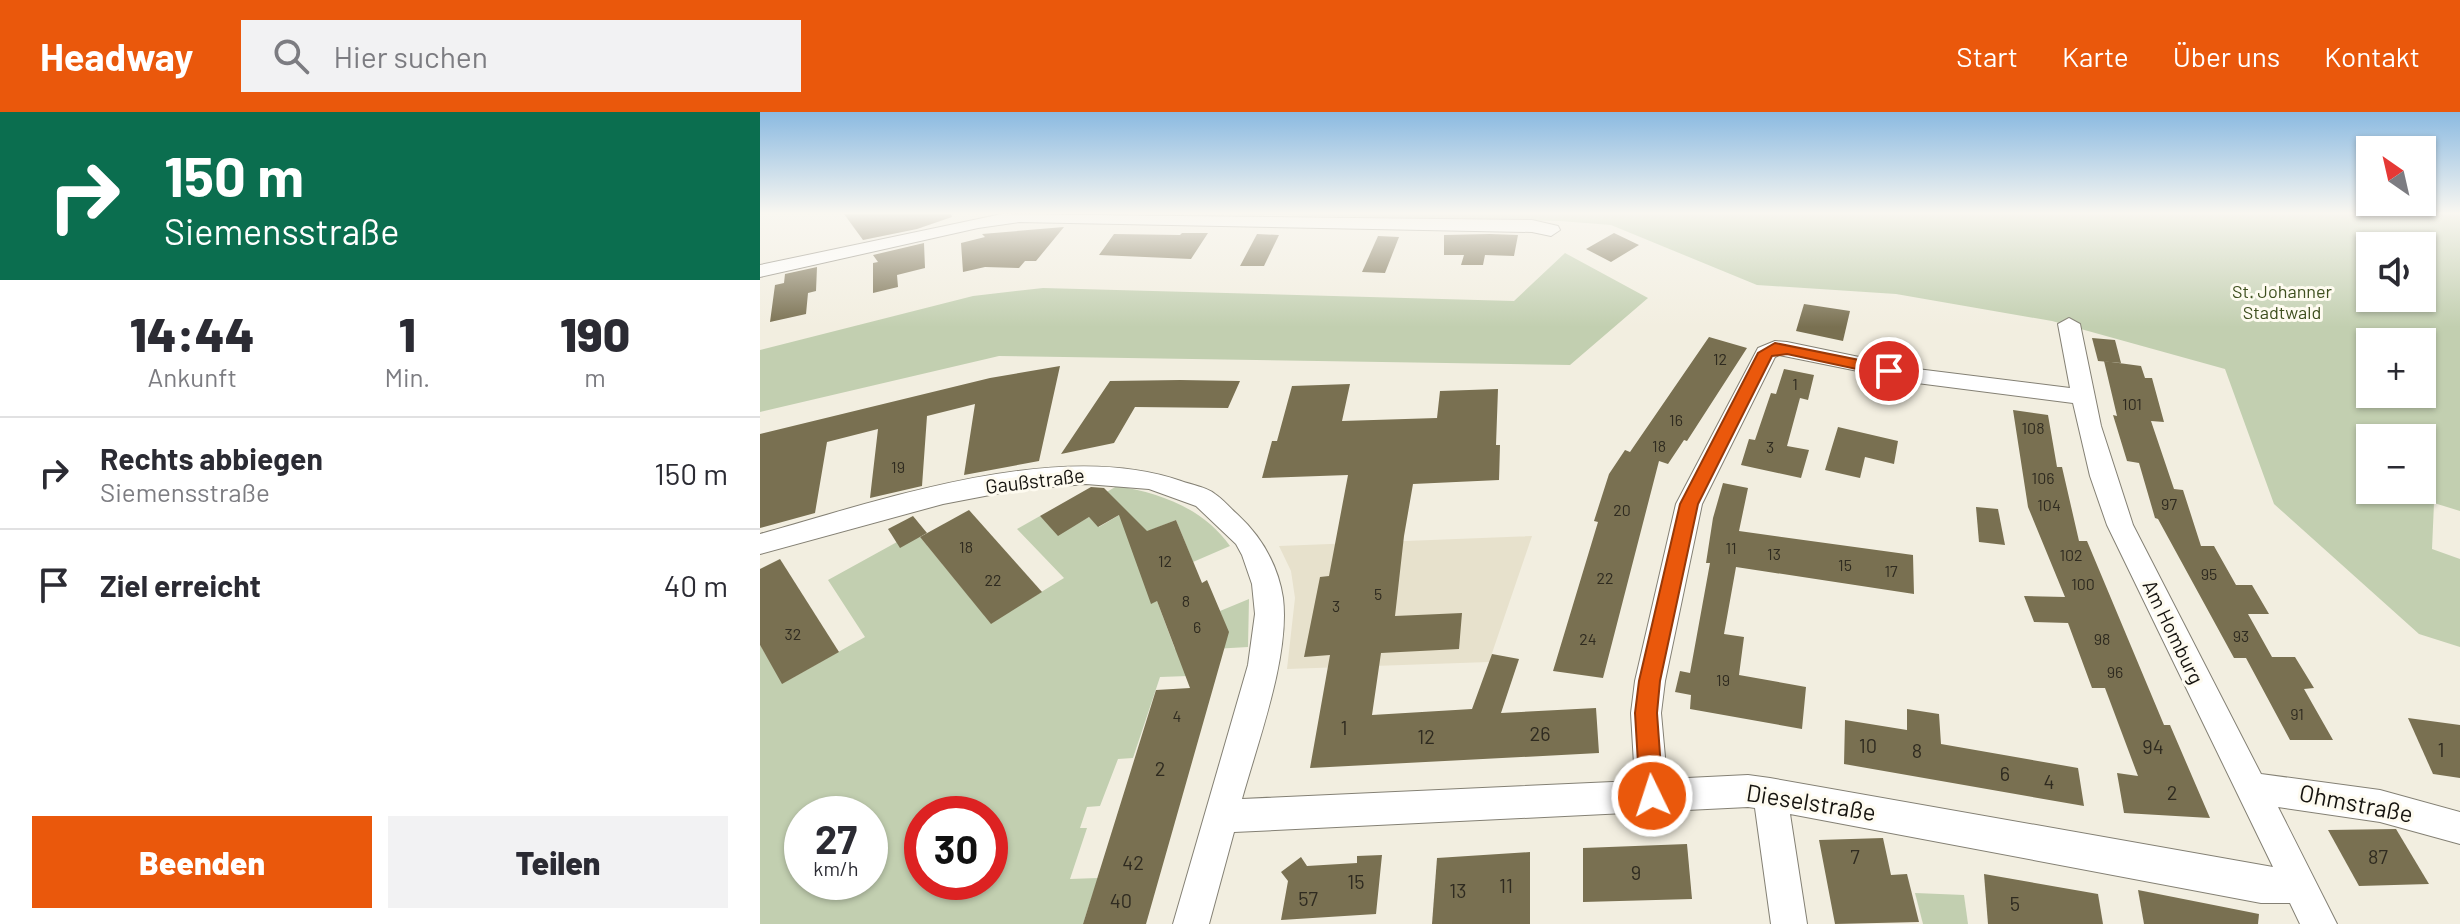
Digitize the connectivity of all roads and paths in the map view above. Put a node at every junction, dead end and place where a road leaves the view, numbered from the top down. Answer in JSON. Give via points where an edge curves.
{"nodes":[{"id":1,"x":845,"y":252,"type":"edge"},
{"id":2,"x":760,"y":271,"type":"edge"},
{"id":3,"x":2069,"y":324,"type":"dead end"},
{"id":4,"x":2081,"y":397,"type":"junction"},
{"id":5,"x":760,"y":544,"type":"edge"},
{"id":6,"x":2250,"y":788,"type":"junction"},
{"id":7,"x":1770,"y":794,"type":"junction"},
{"id":8,"x":1652,"y":796,"type":"junction"},
{"id":9,"x":1221,"y":816,"type":"junction"},
{"id":10,"x":2460,"y":828,"type":"edge"},
{"id":11,"x":2300,"y":885,"type":"junction"},
{"id":12,"x":1191,"y":924,"type":"edge"},
{"id":13,"x":1789,"y":924,"type":"edge"},
{"id":14,"x":2319,"y":924,"type":"edge"}],
"edges":[{"from":1,"to":2,"type":"street"},
{"from":3,"to":4,"type":"street","name":"Am Homburg"},
{"from":4,"to":6,"type":"street","name":"Am Homburg","via":[[2096,462],[2120,525]]},
{"from":4,"to":8,"type":"street","via":[[1917,376],[1787,349],[1766,353],[1689,504],[1650,681],[1646,713]]},
{"from":5,"to":9,"type":"street","name":"Gaußstraße","via":[[970,490],[1063,474],[1129,475],[1202,496],[1226,511],[1238,527],[1263,568],[1270,596],[1263,665]]},
{"from":6,"to":10,"type":"street","name":"Ohmstraße","via":[[2380,806]]},
{"from":6,"to":11,"type":"street","name":"Am Homburg"},
{"from":7,"to":8,"type":"street","name":"Dieselstraße"},
{"from":7,"to":11,"type":"street","name":"Dieselstraße","via":[[2261,885]]},
{"from":7,"to":13,"type":"street"},
{"from":8,"to":9,"type":"street","name":"Dieselstraße"},
{"from":9,"to":12,"type":"street","name":"Gaußstraße"},
{"from":11,"to":14,"type":"street","name":"Am Homburg"}]}
